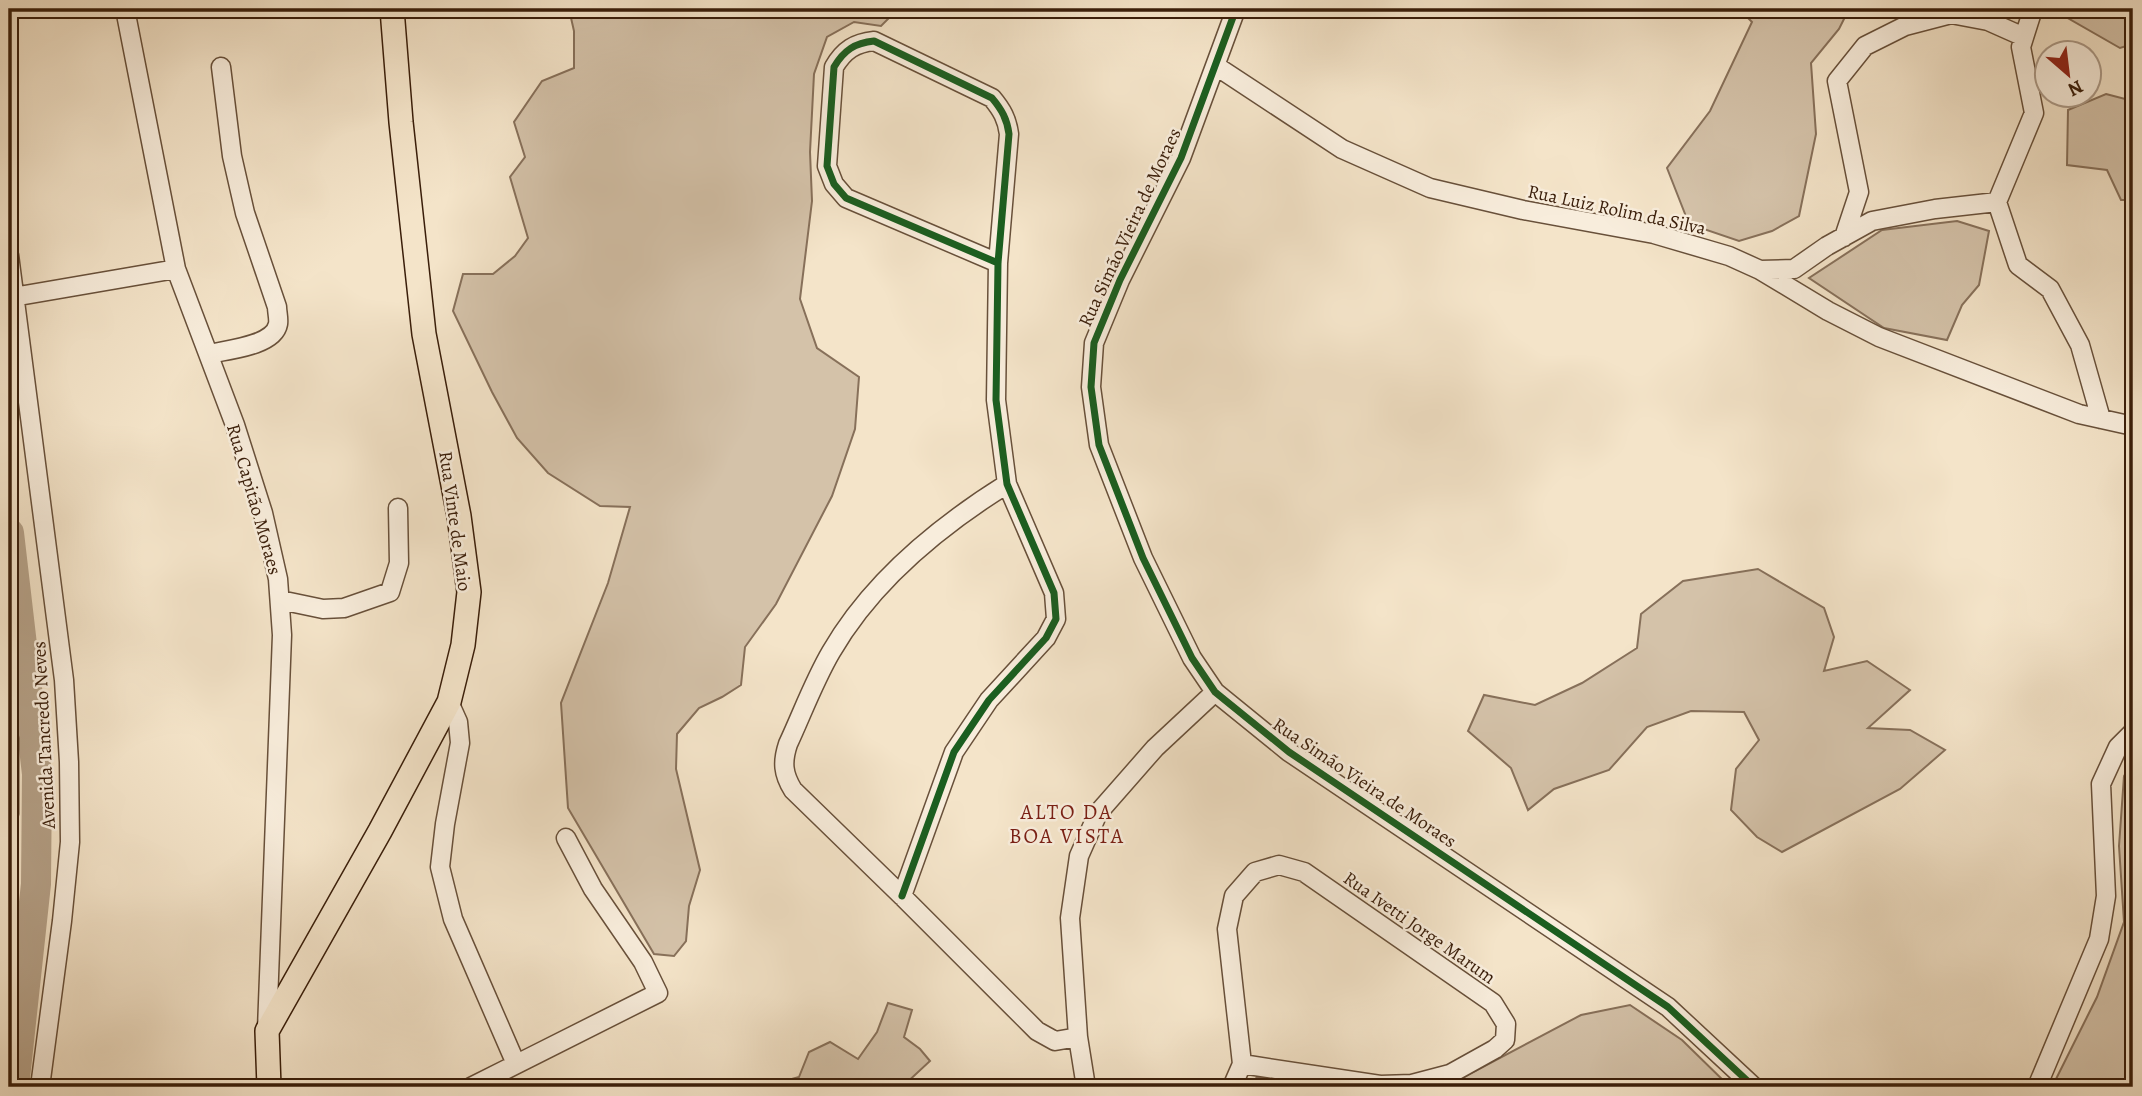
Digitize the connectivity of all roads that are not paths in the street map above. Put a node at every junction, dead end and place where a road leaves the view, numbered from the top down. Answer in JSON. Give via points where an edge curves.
{"nodes":[{"id":1,"x":125,"y":9,"type":"edge"},
{"id":2,"x":392,"y":9,"type":"edge"},
{"id":3,"x":1236,"y":9,"type":"edge"},
{"id":4,"x":2033,"y":9,"type":"edge"},
{"id":5,"x":2024,"y":37,"type":"junction"},
{"id":6,"x":1216,"y":66,"type":"junction"},
{"id":7,"x":221,"y":67,"type":"dead end"},
{"id":8,"x":1997,"y":202,"type":"junction"},
{"id":9,"x":1844,"y":237,"type":"junction"},
{"id":10,"x":9,"y":255,"type":"edge"},
{"id":11,"x":998,"y":263,"type":"junction"},
{"id":12,"x":176,"y":269,"type":"junction"},
{"id":13,"x":1759,"y":270,"type":"junction"},
{"id":14,"x":13,"y":297,"type":"junction"},
{"id":15,"x":208,"y":354,"type":"junction"},
{"id":16,"x":2101,"y":419,"type":"junction"},
{"id":17,"x":2133,"y":426,"type":"edge"},
{"id":18,"x":1007,"y":484,"type":"junction"},
{"id":19,"x":398,"y":508,"type":"dead end"},
{"id":20,"x":280,"y":600,"type":"junction"},
{"id":21,"x":1215,"y":692,"type":"junction"},
{"id":22,"x":449,"y":702,"type":"junction"},
{"id":23,"x":2133,"y":733,"type":"edge"},
{"id":24,"x":9,"y":738,"type":"edge"},
{"id":25,"x":9,"y":814,"type":"edge"},
{"id":26,"x":566,"y":838,"type":"dead end"},
{"id":27,"x":902,"y":895,"type":"junction"},
{"id":28,"x":267,"y":1031,"type":"junction"},
{"id":29,"x":1078,"y":1037,"type":"junction"},
{"id":30,"x":516,"y":1064,"type":"junction"},
{"id":31,"x":1242,"y":1064,"type":"junction"},
{"id":32,"x":492,"y":1083,"type":"edge"},
{"id":33,"x":40,"y":1087,"type":"edge"},
{"id":34,"x":269,"y":1087,"type":"edge"},
{"id":35,"x":471,"y":1087,"type":"edge"},
{"id":36,"x":1086,"y":1087,"type":"edge"},
{"id":37,"x":1231,"y":1087,"type":"edge"},
{"id":38,"x":1754,"y":1087,"type":"edge"},
{"id":39,"x":2037,"y":1087,"type":"edge"}],
"edges":[{"from":1,"to":12,"type":"street","name":"Rua Capitão Moraes"},
{"from":2,"to":22,"type":"main road","name":"Rua Vinte de Maio","via":[[424,334],[469,592],[463,645]]},
{"from":3,"to":6,"type":"street","name":"Rua Simão Vieira de Moraes"},
{"from":4,"to":5,"type":"street"},
{"from":5,"to":8,"type":"street","via":[[2021,47],[2034,113]]},
{"from":5,"to":9,"type":"street","via":[[1988,21],[1951,14],[1905,26],[1865,46],[1837,81],[1859,192]]},
{"from":6,"to":13,"type":"street","name":"Rua Luiz Rolim da Silva","via":[[1342,149],[1430,188],[1654,234],[1729,256]]},
{"from":6,"to":21,"type":"street","name":"Rua Simão Vieira de Moraes","via":[[1181,158],[1094,343],[1091,387],[1099,445],[1143,558],[1192,658]]},
{"from":7,"to":15,"type":"street","via":[[232,156],[279,323],[274,334],[263,341]]},
{"from":8,"to":9,"type":"street","via":[[1872,221]]},
{"from":8,"to":16,"type":"street","via":[[2018,265],[2050,289],[2080,345]]},
{"from":9,"to":13,"type":"street","via":[[1794,269]]},
{"from":10,"to":14,"type":"street","name":"Avenida Tancredo Neves"},
{"from":11,"to":11,"type":"street","via":[[1009,134],[1001,108],[992,98],[874,41],[850,48],[834,67],[827,166],[834,184],[846,198]]},
{"from":11,"to":18,"type":"street","via":[[996,400]]},
{"from":12,"to":14,"type":"street"},
{"from":12,"to":15,"type":"street","name":"Rua Capitão Moraes"},
{"from":13,"to":16,"type":"street","name":"Rua Luiz Rolim da Silva","via":[[1879,337]]},
{"from":14,"to":33,"type":"street","name":"Avenida Tancredo Neves","via":[[64,680],[69,762],[70,842]]},
{"from":15,"to":20,"type":"street","name":"Rua Capitão Moraes","via":[[263,513]]},
{"from":16,"to":17,"type":"street","name":"Rua Luiz Rolim da Silva"},
{"from":18,"to":27,"type":"street","via":[[1054,593],[1056,618],[1046,638],[989,700],[954,752]]},
{"from":18,"to":27,"type":"street","via":[[934,536],[876,588],[831,652],[784,755],[783,768],[793,790]]},
{"from":19,"to":20,"type":"street","via":[[399,563],[390,592],[344,608],[323,609]]},
{"from":20,"to":28,"type":"street","name":"Rua Capitão Moraes"},
{"from":21,"to":29,"type":"street","via":[[1155,748],[1098,813],[1079,856],[1070,918]]},
{"from":21,"to":38,"type":"street","name":"Rua Simão Vieira de Moraes","via":[[1289,752],[1668,1007]]},
{"from":22,"to":28,"type":"main road","name":"Rua Vinte de Maio"},
{"from":22,"to":30,"type":"street","via":[[458,722],[460,743],[440,867],[453,919]]},
{"from":23,"to":39,"type":"street","via":[[2118,747],[2101,784],[2106,896],[2099,939]]},
{"from":24,"to":25,"type":"street"},
{"from":26,"to":30,"type":"street","via":[[658,993]]},
{"from":27,"to":29,"type":"street","via":[[1037,1031],[1055,1041]]},
{"from":28,"to":34,"type":"main road","name":"Rua Capitão Moraes"},
{"from":29,"to":36,"type":"street"},
{"from":30,"to":32,"type":"street"},
{"from":31,"to":31,"type":"street","name":"Rua Ivetti Jorge Marum","via":[[1227,929],[1234,897],[1255,872],[1279,864],[1304,872],[1493,1003],[1506,1024],[1505,1040],[1495,1049],[1450,1074],[1412,1084],[1380,1085]]},
{"from":31,"to":37,"type":"street"},
{"from":32,"to":35,"type":"street"}]}
